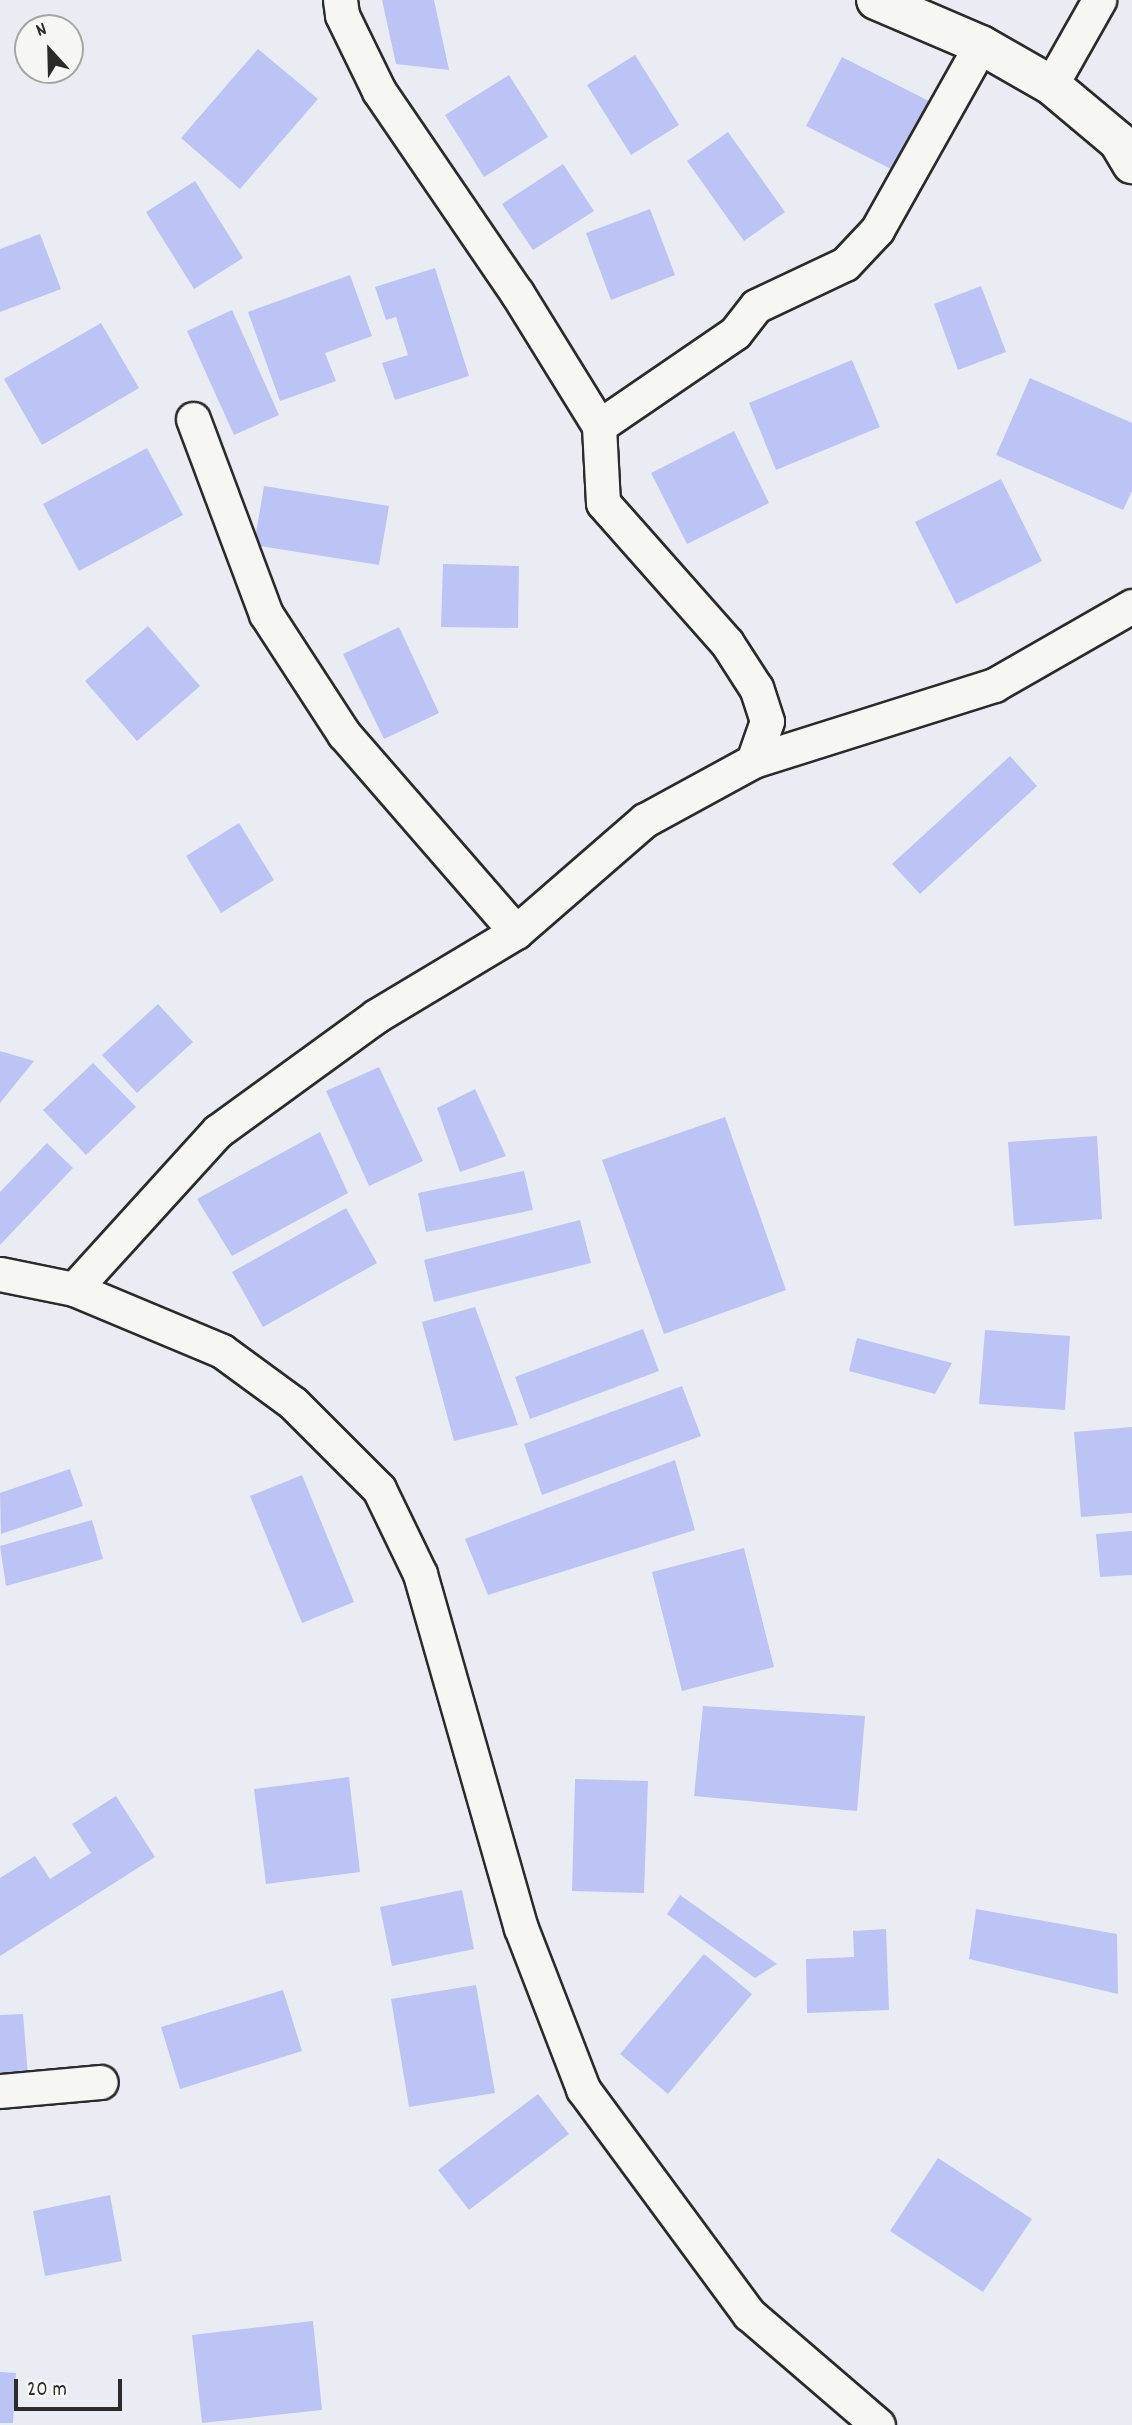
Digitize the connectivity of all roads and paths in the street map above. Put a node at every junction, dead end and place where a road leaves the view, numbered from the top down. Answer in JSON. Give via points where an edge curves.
{"nodes":[{"id":1,"x":340,"y":0,"type":"edge"},
{"id":2,"x":876,"y":0,"type":"edge"},
{"id":3,"x":1099,"y":0,"type":"edge"},
{"id":4,"x":981,"y":45,"type":"junction"},
{"id":5,"x":1051,"y":85,"type":"junction"},
{"id":6,"x":1132,"y":164,"type":"edge"},
{"id":7,"x":193,"y":419,"type":"dead end"},
{"id":8,"x":598,"y":426,"type":"junction"},
{"id":9,"x":1132,"y":606,"type":"edge"},
{"id":10,"x":753,"y":761,"type":"junction"},
{"id":11,"x":516,"y":932,"type":"junction"},
{"id":12,"x":0,"y":1274,"type":"edge"},
{"id":13,"x":74,"y":1289,"type":"junction"},
{"id":14,"x":100,"y":2082,"type":"dead end"},
{"id":15,"x":0,"y":2091,"type":"edge"},
{"id":16,"x":878,"y":2425,"type":"edge"}],
"edges":[{"from":1,"to":8,"type":"street","via":[[342,15],[379,91],[516,293]]},
{"from":2,"to":4,"type":"street"},
{"from":3,"to":5,"type":"street"},
{"from":4,"to":5,"type":"street"},
{"from":4,"to":8,"type":"street","via":[[877,230],[845,264],[756,306],[735,333]]},
{"from":5,"to":6,"type":"street","via":[[1118,141]]},
{"from":7,"to":11,"type":"street","via":[[266,614],[344,734]]},
{"from":8,"to":10,"type":"street","via":[[603,503],[727,643],[756,688],[767,721]]},
{"from":9,"to":10,"type":"street","via":[[994,685]]},
{"from":10,"to":11,"type":"street","via":[[645,820]]},
{"from":11,"to":13,"type":"street","via":[[376,1016],[218,1132]]},
{"from":12,"to":13,"type":"street"},
{"from":13,"to":16,"type":"street","via":[[222,1351],[293,1403],[379,1489],[420,1574],[521,1928],[583,2089],[749,2314]]},
{"from":14,"to":15,"type":"street"}]}
